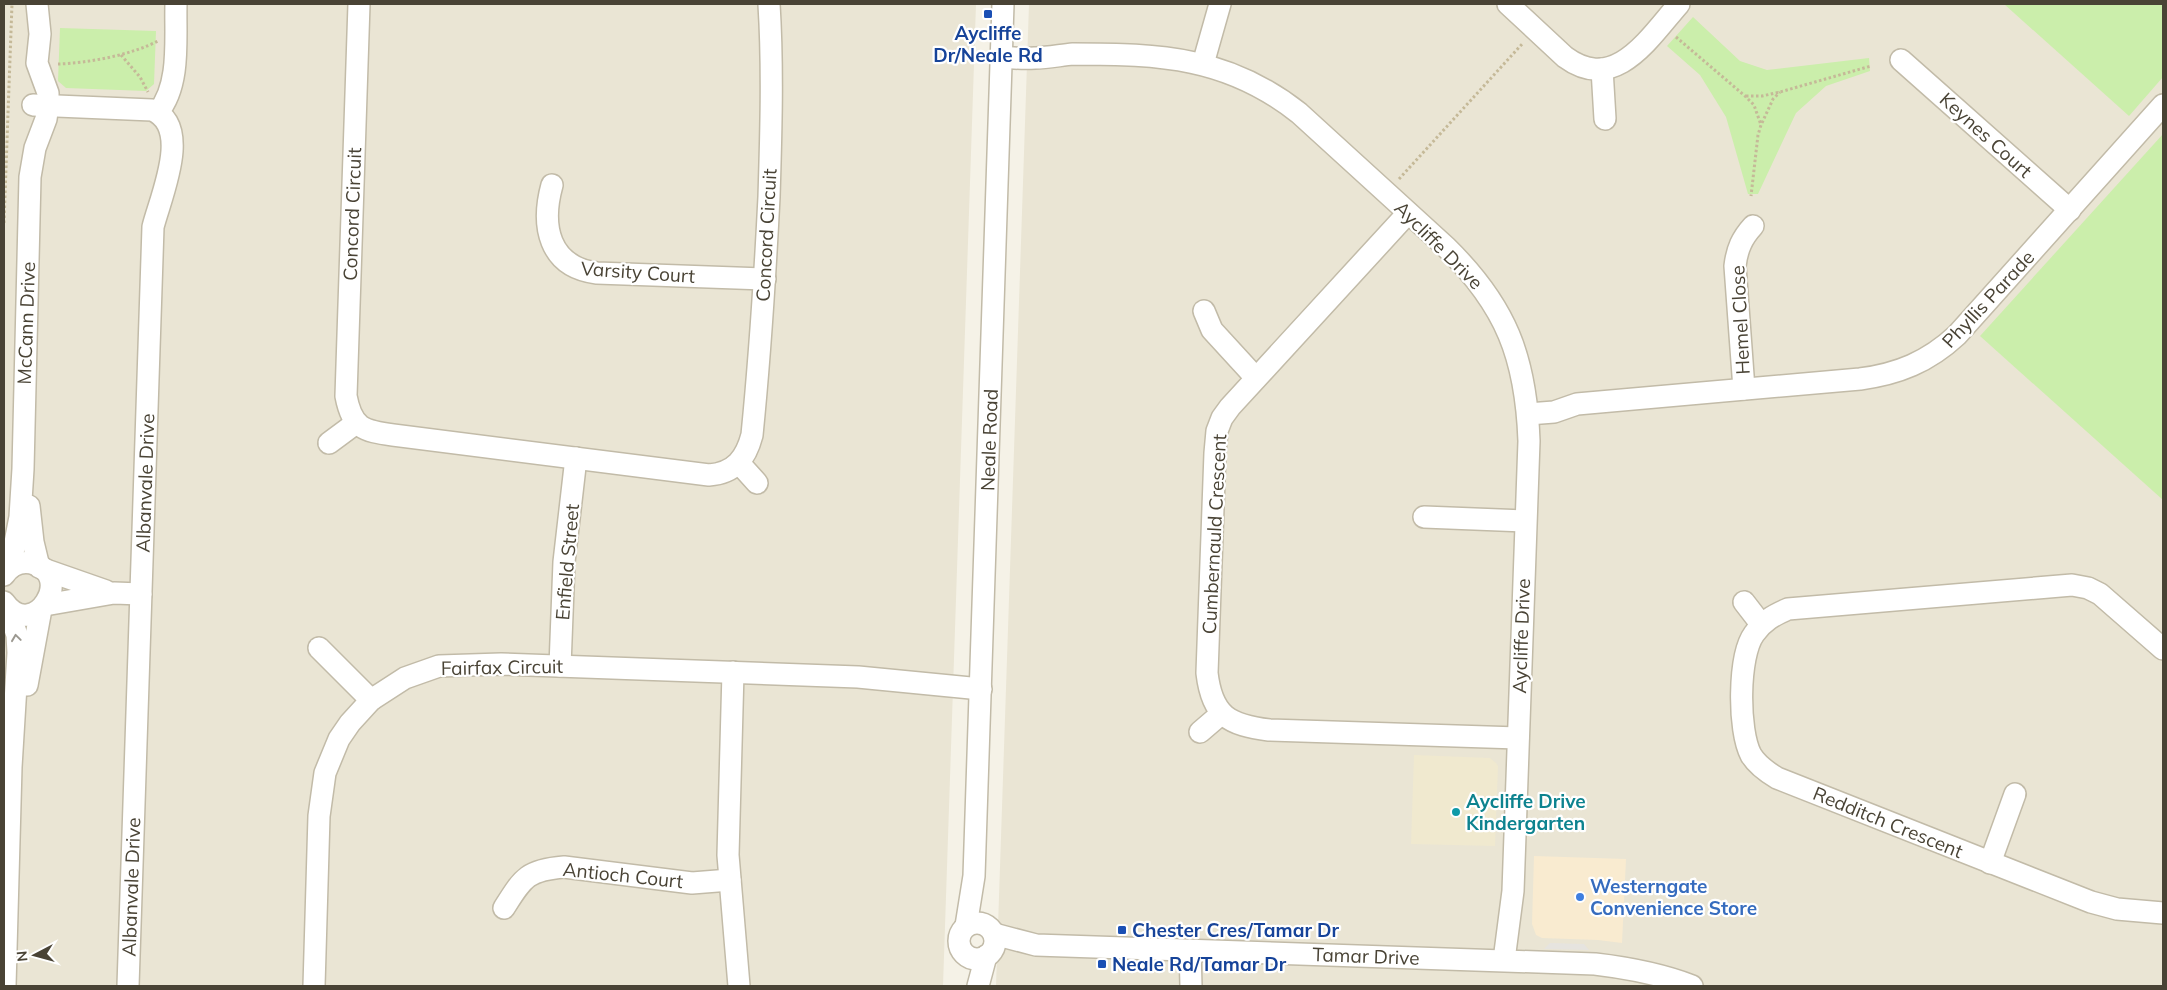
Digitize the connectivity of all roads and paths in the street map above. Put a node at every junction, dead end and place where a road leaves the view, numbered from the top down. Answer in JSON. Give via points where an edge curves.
{"nodes":[{"id":1,"x":12,"y":4,"type":"edge"},
{"id":2,"x":176,"y":4,"type":"edge"},
{"id":3,"x":359,"y":4,"type":"edge"},
{"id":4,"x":769,"y":4,"type":"edge"},
{"id":5,"x":1003,"y":4,"type":"edge"},
{"id":6,"x":1220,"y":4,"type":"edge"},
{"id":7,"x":1508,"y":4,"type":"edge"},
{"id":8,"x":1679,"y":4,"type":"edge"},
{"id":9,"x":37,"y":8,"type":"edge"},
{"id":10,"x":158,"y":34,"type":"dead end"},
{"id":11,"x":1675,"y":36,"type":"dead end"},
{"id":12,"x":1523,"y":43,"type":"dead end"},
{"id":13,"x":1002,"y":51,"type":"junction"},
{"id":14,"x":121,"y":55,"type":"junction"},
{"id":15,"x":1901,"y":60,"type":"dead end"},
{"id":16,"x":24,"y":63,"type":"junction"},
{"id":17,"x":1203,"y":64,"type":"junction"},
{"id":18,"x":1871,"y":66,"type":"dead end"},
{"id":19,"x":1602,"y":69,"type":"junction"},
{"id":20,"x":1780,"y":92,"type":"junction"},
{"id":21,"x":1745,"y":96,"type":"junction"},
{"id":22,"x":41,"y":105,"type":"junction"},
{"id":23,"x":2163,"y":105,"type":"edge"},
{"id":24,"x":154,"y":111,"type":"junction"},
{"id":25,"x":1605,"y":119,"type":"dead end"},
{"id":26,"x":1761,"y":125,"type":"junction"},
{"id":27,"x":1398,"y":179,"type":"dead end"},
{"id":28,"x":552,"y":185,"type":"dead end"},
{"id":29,"x":1751,"y":196,"type":"dead end"},
{"id":30,"x":2070,"y":210,"type":"junction"},
{"id":31,"x":1408,"y":213,"type":"junction"},
{"id":32,"x":4,"y":223,"type":"edge"},
{"id":33,"x":1753,"y":226,"type":"dead end"},
{"id":34,"x":765,"y":279,"type":"junction"},
{"id":35,"x":1204,"y":311,"type":"dead end"},
{"id":36,"x":1256,"y":378,"type":"junction"},
{"id":37,"x":1744,"y":389,"type":"junction"},
{"id":38,"x":1528,"y":408,"type":"junction"},
{"id":39,"x":356,"y":423,"type":"junction"},
{"id":40,"x":329,"y":443,"type":"dead end"},
{"id":41,"x":576,"y":458,"type":"junction"},
{"id":42,"x":739,"y":462,"type":"junction"},
{"id":43,"x":23,"y":469,"type":"junction"},
{"id":44,"x":758,"y":483,"type":"dead end"},
{"id":45,"x":1424,"y":517,"type":"dead end"},
{"id":46,"x":1525,"y":521,"type":"junction"},
{"id":47,"x":41,"y":568,"type":"junction"},
{"id":48,"x":7,"y":571,"type":"edge"},
{"id":49,"x":114,"y":593,"type":"junction"},
{"id":50,"x":141,"y":594,"type":"junction"},
{"id":51,"x":1744,"y":602,"type":"dead end"},
{"id":52,"x":6,"y":604,"type":"edge"},
{"id":53,"x":43,"y":607,"type":"junction"},
{"id":54,"x":1761,"y":624,"type":"junction"},
{"id":55,"x":319,"y":648,"type":"dead end"},
{"id":56,"x":2163,"y":649,"type":"edge"},
{"id":57,"x":560,"y":666,"type":"junction"},
{"id":58,"x":733,"y":672,"type":"junction"},
{"id":59,"x":981,"y":682,"type":"junction"},
{"id":60,"x":371,"y":700,"type":"junction"},
{"id":61,"x":1221,"y":714,"type":"junction"},
{"id":62,"x":1200,"y":732,"type":"dead end"},
{"id":63,"x":13,"y":738,"type":"junction"},
{"id":64,"x":1518,"y":738,"type":"junction"},
{"id":65,"x":2015,"y":794,"type":"dead end"},
{"id":66,"x":1990,"y":863,"type":"junction"},
{"id":67,"x":730,"y":880,"type":"junction"},
{"id":68,"x":504,"y":908,"type":"dead end"},
{"id":69,"x":2163,"y":913,"type":"edge"},
{"id":70,"x":981,"y":942,"type":"junction"},
{"id":71,"x":1196,"y":950,"type":"junction"},
{"id":72,"x":1511,"y":961,"type":"junction"},
{"id":73,"x":5,"y":986,"type":"edge"},
{"id":74,"x":128,"y":986,"type":"edge"},
{"id":75,"x":314,"y":986,"type":"edge"},
{"id":76,"x":740,"y":986,"type":"edge"},
{"id":77,"x":966,"y":986,"type":"edge"},
{"id":78,"x":978,"y":986,"type":"edge"},
{"id":79,"x":1191,"y":986,"type":"edge"},
{"id":80,"x":1200,"y":986,"type":"edge"},
{"id":81,"x":1692,"y":986,"type":"edge"}],
"edges":[{"from":1,"to":16,"type":"path"},
{"from":2,"to":24,"type":"street","via":[[173,82],[166,103]]},
{"from":3,"to":39,"type":"street","name":"Concord Circuit","via":[[346,396],[349,412]]},
{"from":4,"to":34,"type":"street","name":"Concord Circuit","via":[[771,103]]},
{"from":5,"to":13,"type":"street","name":"Neale Road"},
{"from":6,"to":17,"type":"street"},
{"from":7,"to":19,"type":"street","via":[[1575,64]]},
{"from":8,"to":19,"type":"street","via":[[1632,56],[1622,64]]},
{"from":9,"to":16,"type":"street","name":"McCann Drive","via":[[40,34]]},
{"from":10,"to":14,"type":"path","via":[[158,42]]},
{"from":11,"to":21,"type":"path"},
{"from":12,"to":27,"type":"path"},
{"from":13,"to":17,"type":"street","name":"Aycliffe Drive","via":[[1038,48],[1071,54],[1170,58]]},
{"from":13,"to":59,"type":"street","name":"Neale Road"},
{"from":14,"to":16,"type":"path","via":[[72,64]]},
{"from":14,"to":24,"type":"path","via":[[148,88]]},
{"from":15,"to":30,"type":"street","name":"Keynes Court"},
{"from":16,"to":22,"type":"street","name":"McCann Drive","via":[[48,93]]},
{"from":16,"to":32,"type":"path"},
{"from":17,"to":31,"type":"street","name":"Aycliffe Drive","via":[[1248,80],[1278,96]]},
{"from":18,"to":20,"type":"path"},
{"from":19,"to":25,"type":"street"},
{"from":20,"to":21,"type":"path"},
{"from":20,"to":26,"type":"path","via":[[1773,99]]},
{"from":21,"to":26,"type":"path","via":[[1754,105]]},
{"from":22,"to":24,"type":"street"},
{"from":22,"to":43,"type":"street","name":"McCann Drive","via":[[24,144],[30,177]]},
{"from":23,"to":30,"type":"street","name":"Phyllis Parade"},
{"from":24,"to":50,"type":"street","name":"Albanvale Drive","via":[[169,124],[171,145],[168,179],[153,227]]},
{"from":26,"to":29,"type":"path"},
{"from":28,"to":34,"type":"street","name":"Varsity Court","via":[[548,207],[550,231],[553,244],[570,266],[597,272]]},
{"from":30,"to":37,"type":"street","name":"Phyllis Parade","via":[[1957,336],[1926,359],[1882,376]]},
{"from":31,"to":36,"type":"street","name":"Cumbernauld Crescent"},
{"from":31,"to":38,"type":"street","name":"Aycliffe Drive","via":[[1468,268],[1502,316],[1521,367]]},
{"from":33,"to":37,"type":"street","name":"Hemel Close","via":[[1737,251],[1735,266]]},
{"from":34,"to":42,"type":"street","name":"Concord Circuit","via":[[752,434]]},
{"from":35,"to":36,"type":"street","via":[[1212,330]]},
{"from":36,"to":61,"type":"street","name":"Cumbernauld Crescent","via":[[1222,418],[1216,441],[1207,673],[1209,688]]},
{"from":37,"to":38,"type":"street","name":"Phyllis Parade","via":[[1577,404],[1554,412]]},
{"from":38,"to":46,"type":"street","name":"Aycliffe Drive"},
{"from":39,"to":40,"type":"street"},
{"from":39,"to":41,"type":"street","via":[[373,432]]},
{"from":41,"to":42,"type":"street","via":[[710,475],[722,474]]},
{"from":41,"to":57,"type":"street","name":"Enfield Street","via":[[564,562]]},
{"from":42,"to":44,"type":"street"},
{"from":43,"to":47,"type":"street","name":"McCann Drive","via":[[32,535]]},
{"from":43,"to":48,"type":"street","name":"McCann Drive","via":[[20,516]]},
{"from":45,"to":46,"type":"street"},
{"from":46,"to":64,"type":"street","name":"Aycliffe Drive"},
{"from":47,"to":48,"type":"street","via":[[25,563]]},
{"from":47,"to":49,"type":"street"},
{"from":47,"to":53,"type":"street","name":"McCann Drive","via":[[51,583],[49,598]]},
{"from":49,"to":50,"type":"street"},
{"from":49,"to":53,"type":"street"},
{"from":50,"to":74,"type":"street","name":"Albanvale Drive"},
{"from":51,"to":54,"type":"street"},
{"from":52,"to":53,"type":"street","via":[[20,614],[34,613]]},
{"from":63,"to":52,"type":"street","one_way":true,"via":[[18,653]]},
{"from":53,"to":63,"type":"street"},
{"from":54,"to":56,"type":"street","name":"Redditch Crescent","via":[[1773,615],[1803,607],[2072,585],[2100,594]]},
{"from":54,"to":66,"type":"street","name":"Redditch Crescent","via":[[1752,635],[1745,658],[1742,726],[1752,756],[1764,769],[1777,778]]},
{"from":55,"to":60,"type":"street"},
{"from":57,"to":58,"type":"street","name":"Fairfax Circuit"},
{"from":57,"to":60,"type":"street","name":"Fairfax Circuit","via":[[439,666],[405,678]]},
{"from":58,"to":59,"type":"street","name":"Fairfax Circuit","via":[[858,677],[925,673]]},
{"from":58,"to":67,"type":"street","via":[[728,832]]},
{"from":59,"to":70,"type":"street","name":"Neale Road","via":[[974,876]]},
{"from":60,"to":75,"type":"street","name":"Fairfax Circuit","via":[[339,739],[325,773],[320,816]]},
{"from":61,"to":62,"type":"street"},
{"from":61,"to":64,"type":"street","via":[[1244,726],[1269,730]]},
{"from":63,"to":73,"type":"street"},
{"from":64,"to":72,"type":"street","name":"Aycliffe Drive"},
{"from":65,"to":66,"type":"street"},
{"from":66,"to":69,"type":"street","name":"Redditch Crescent","via":[[2090,902],[2117,909]]},
{"from":67,"to":68,"type":"street","name":"Antioch Court","via":[[692,883],[564,867],[547,868],[526,877]]},
{"from":67,"to":76,"type":"street"},
{"from":70,"to":71,"type":"street","name":"Tamar Drive"},
{"from":70,"to":77,"type":"street","name":"Neale Road"},
{"from":70,"to":78,"type":"street","name":"Neale Road"},
{"from":71,"to":72,"type":"street","name":"Tamar Drive"},
{"from":71,"to":79,"type":"street"},
{"from":71,"to":80,"type":"street"},
{"from":72,"to":81,"type":"street","name":"Tamar Drive","via":[[1628,968]]}]}
